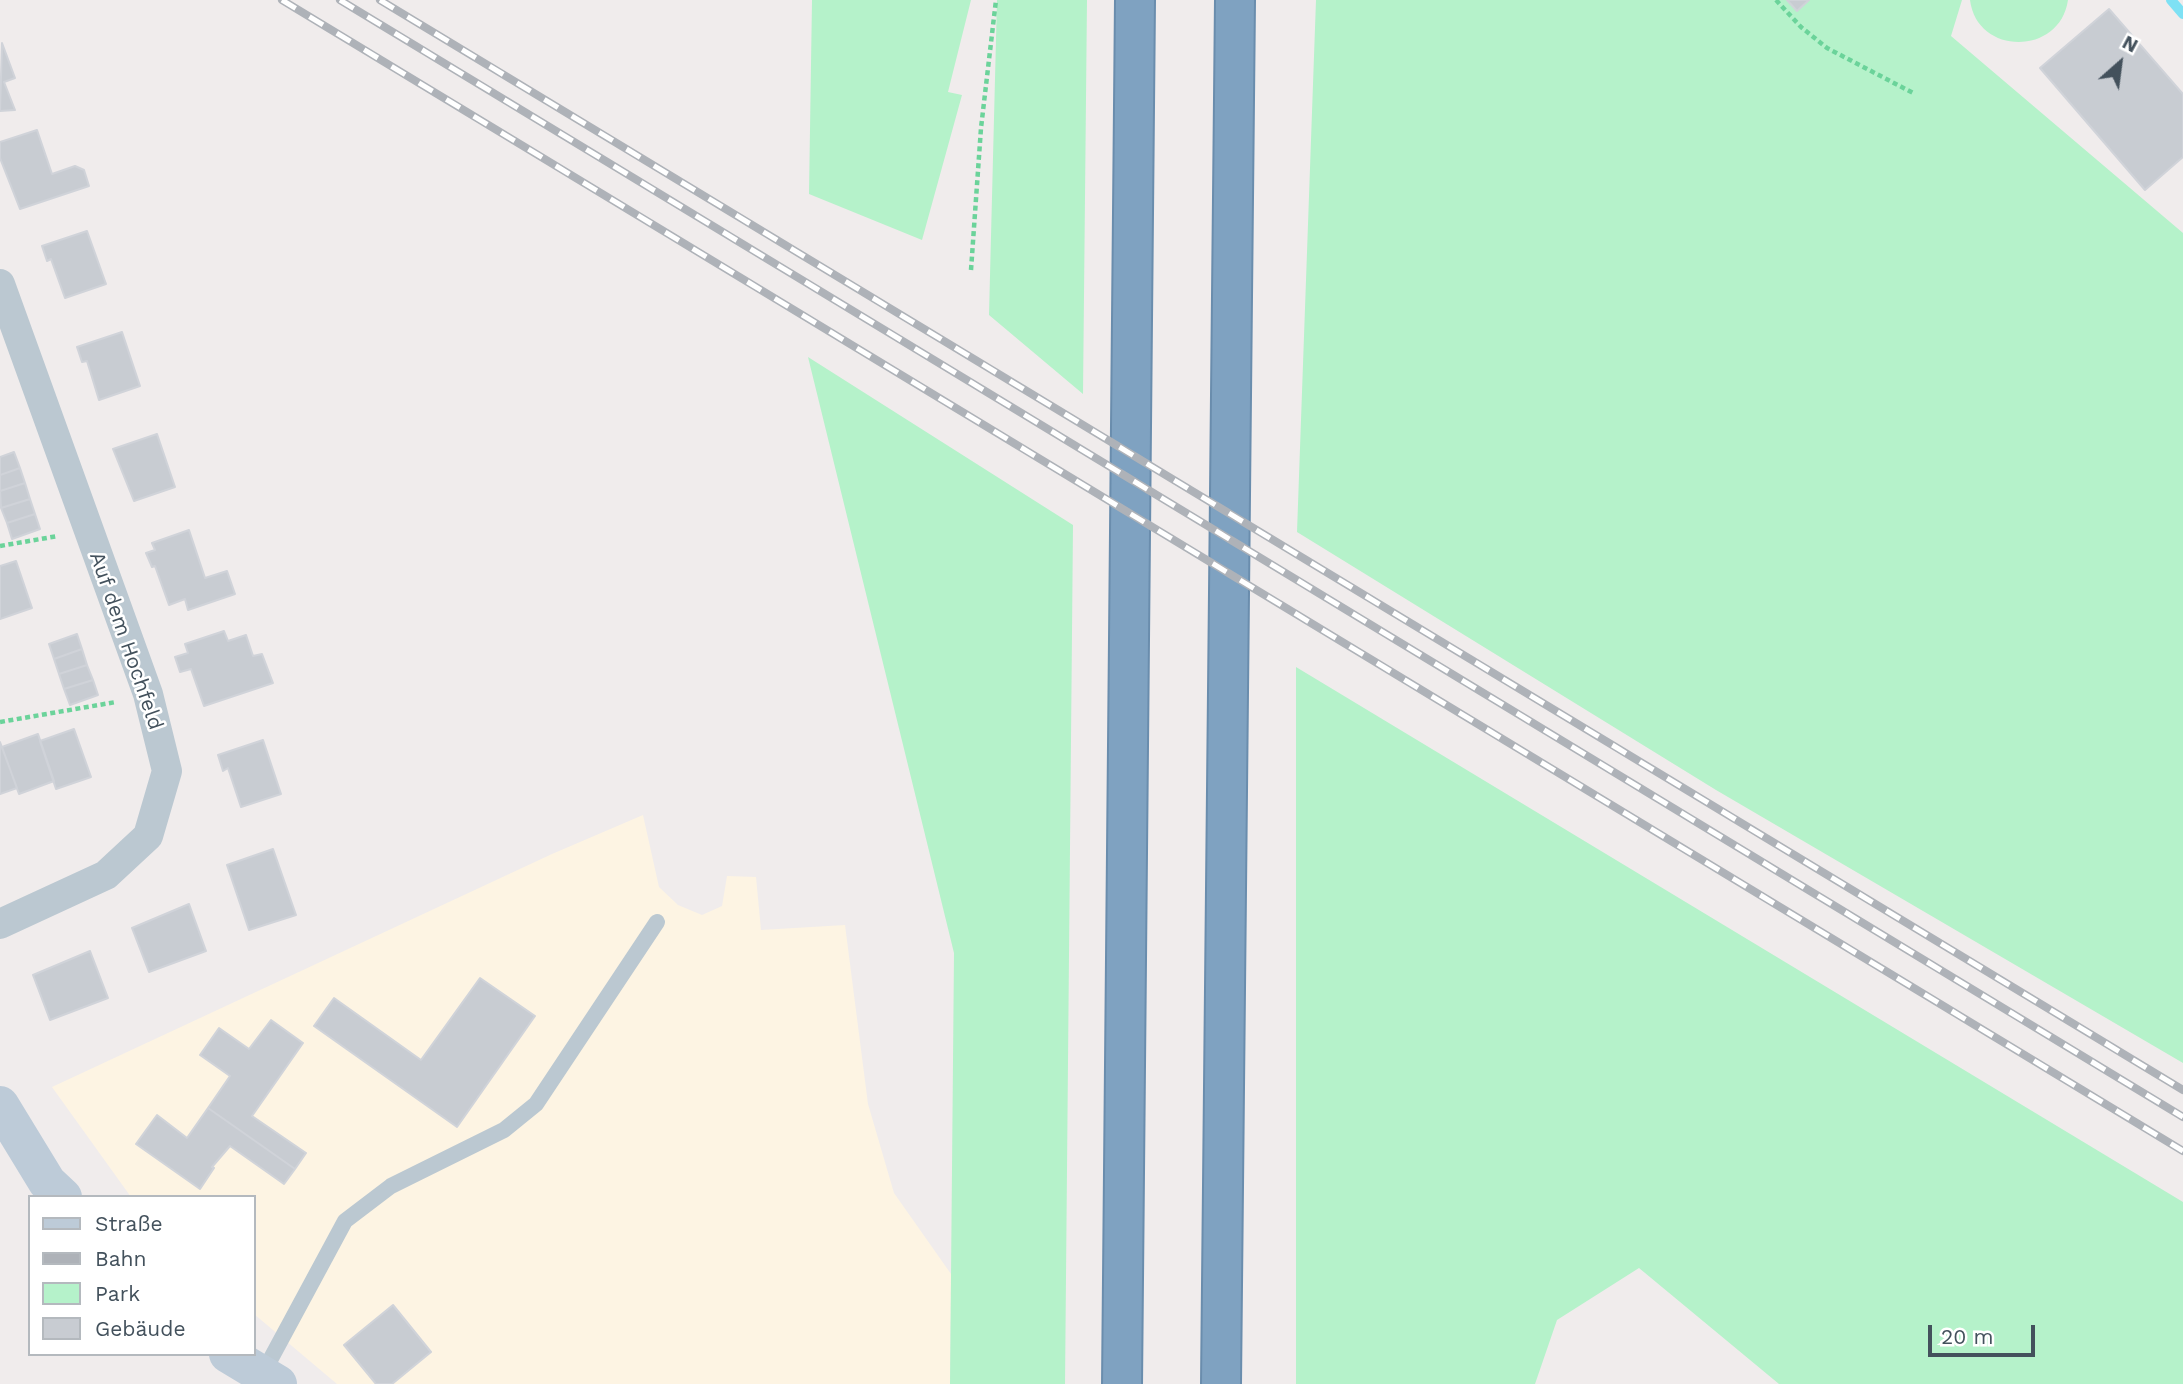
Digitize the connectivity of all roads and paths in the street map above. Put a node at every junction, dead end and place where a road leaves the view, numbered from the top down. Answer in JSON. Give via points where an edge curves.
{"nodes":[{"id":1,"x":996,"y":0,"type":"edge"},
{"id":2,"x":1135,"y":0,"type":"edge"},
{"id":3,"x":1235,"y":0,"type":"edge"},
{"id":4,"x":1776,"y":0,"type":"edge"},
{"id":5,"x":1915,"y":93,"type":"dead end"},
{"id":6,"x":971,"y":271,"type":"dead end"},
{"id":7,"x":0,"y":284,"type":"edge"},
{"id":8,"x":53,"y":538,"type":"dead end"},
{"id":9,"x":0,"y":546,"type":"edge"},
{"id":10,"x":113,"y":703,"type":"dead end"},
{"id":11,"x":0,"y":722,"type":"edge"},
{"id":12,"x":657,"y":922,"type":"dead end"},
{"id":13,"x":0,"y":924,"type":"edge"},
{"id":14,"x":0,"y":1105,"type":"edge"},
{"id":15,"x":61,"y":1195,"type":"edge"},
{"id":16,"x":231,"y":1356,"type":"edge"},
{"id":17,"x":270,"y":1379,"type":"edge"},
{"id":18,"x":1122,"y":1384,"type":"edge"},
{"id":19,"x":1221,"y":1384,"type":"edge"}],
"edges":[{"from":1,"to":6,"type":"path"},
{"from":2,"to":18,"type":"highway"},
{"from":3,"to":19,"type":"highway"},
{"from":4,"to":5,"type":"path","via":[[1827,48]]},
{"from":7,"to":13,"type":"street","name":"Auf dem Hochfeld","via":[[148,694],[167,771],[148,836],[106,875]]},
{"from":8,"to":9,"type":"path"},
{"from":10,"to":11,"type":"path"},
{"from":12,"to":17,"type":"lane","via":[[536,1104],[504,1130],[391,1186],[345,1221]]},
{"from":14,"to":15,"type":"main road","via":[[47,1182]]},
{"from":16,"to":17,"type":"main road"}]}
